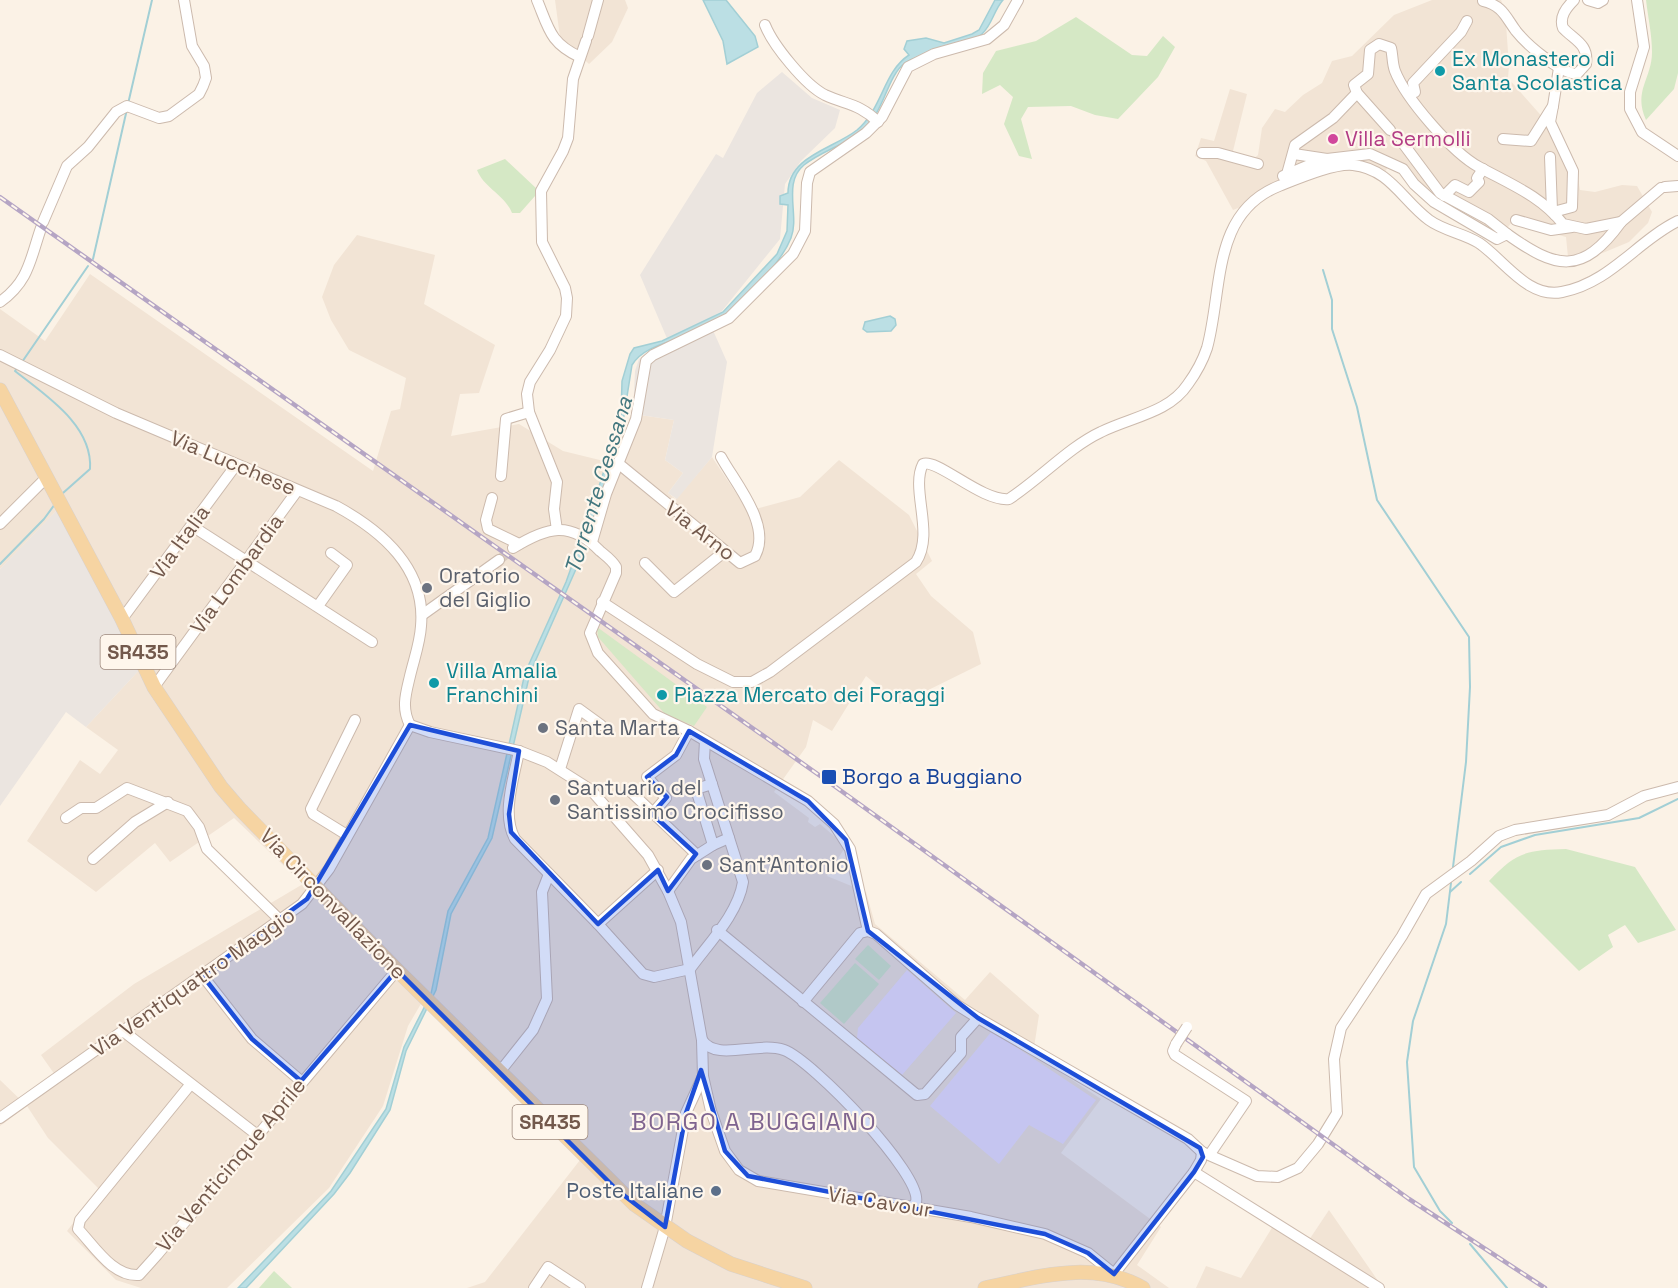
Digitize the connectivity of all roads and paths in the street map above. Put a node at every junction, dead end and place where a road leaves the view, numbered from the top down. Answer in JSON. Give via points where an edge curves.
{"nodes":[{"id":1,"x":184,"y":0,"type":"edge"},
{"id":2,"x":537,"y":0,"type":"edge"},
{"id":3,"x":598,"y":0,"type":"edge"},
{"id":4,"x":1018,"y":0,"type":"edge"},
{"id":5,"x":1574,"y":0,"type":"edge"},
{"id":6,"x":1587,"y":0,"type":"edge"},
{"id":7,"x":1603,"y":0,"type":"edge"},
{"id":8,"x":1637,"y":0,"type":"edge"},
{"id":9,"x":1483,"y":1,"type":"edge"},
{"id":10,"x":1467,"y":21,"type":"dead end"},
{"id":11,"x":765,"y":25,"type":"dead end"},
{"id":12,"x":580,"y":57,"type":"junction"},
{"id":13,"x":1563,"y":70,"type":"junction"},
{"id":14,"x":1415,"y":92,"type":"dead end"},
{"id":15,"x":1356,"y":94,"type":"junction"},
{"id":16,"x":1553,"y":106,"type":"junction"},
{"id":17,"x":878,"y":122,"type":"junction"},
{"id":18,"x":1390,"y":130,"type":"tunnel mouth"},
{"id":19,"x":1503,"y":139,"type":"dead end"},
{"id":20,"x":1402,"y":142,"type":"tunnel mouth"},
{"id":21,"x":1202,"y":153,"type":"dead end"},
{"id":22,"x":1294,"y":154,"type":"junction"},
{"id":23,"x":1678,"y":156,"type":"edge"},
{"id":24,"x":1550,"y":157,"type":"dead end"},
{"id":25,"x":1311,"y":161,"type":"junction"},
{"id":26,"x":1334,"y":162,"type":"junction"},
{"id":27,"x":1258,"y":164,"type":"dead end"},
{"id":28,"x":1483,"y":169,"type":"junction"},
{"id":29,"x":1287,"y":174,"type":"junction"},
{"id":30,"x":1278,"y":186,"type":"junction"},
{"id":31,"x":1678,"y":186,"type":"edge"},
{"id":32,"x":1444,"y":196,"type":"junction"},
{"id":33,"x":1554,"y":212,"type":"junction"},
{"id":34,"x":1516,"y":220,"type":"dead end"},
{"id":35,"x":1678,"y":221,"type":"edge"},
{"id":36,"x":1621,"y":222,"type":"junction"},
{"id":37,"x":1572,"y":227,"type":"junction"},
{"id":38,"x":1508,"y":234,"type":"junction"},
{"id":39,"x":0,"y":302,"type":"edge"},
{"id":40,"x":0,"y":355,"type":"edge"},
{"id":41,"x":0,"y":390,"type":"edge"},
{"id":42,"x":529,"y":411,"type":"junction"},
{"id":43,"x":721,"y":457,"type":"dead end"},
{"id":44,"x":619,"y":464,"type":"junction"},
{"id":45,"x":236,"y":465,"type":"junction"},
{"id":46,"x":501,"y":476,"type":"dead end"},
{"id":47,"x":47,"y":477,"type":"junction"},
{"id":48,"x":297,"y":491,"type":"junction"},
{"id":49,"x":492,"y":498,"type":"dead end"},
{"id":50,"x":0,"y":524,"type":"edge"},
{"id":51,"x":192,"y":526,"type":"junction"},
{"id":52,"x":557,"y":530,"type":"junction"},
{"id":53,"x":592,"y":542,"type":"junction"},
{"id":54,"x":724,"y":552,"type":"junction"},
{"id":55,"x":331,"y":554,"type":"dead end"},
{"id":56,"x":248,"y":560,"type":"junction"},
{"id":57,"x":499,"y":560,"type":"tunnel mouth"},
{"id":58,"x":645,"y":563,"type":"dead end"},
{"id":59,"x":602,"y":602,"type":"junction"},
{"id":60,"x":318,"y":606,"type":"junction"},
{"id":61,"x":422,"y":615,"type":"junction"},
{"id":62,"x":122,"y":619,"type":"junction"},
{"id":63,"x":372,"y":642,"type":"dead end"},
{"id":64,"x":154,"y":687,"type":"junction"},
{"id":65,"x":355,"y":720,"type":"dead end"},
{"id":66,"x":410,"y":724,"type":"junction"},
{"id":67,"x":601,"y":725,"type":"dead end"},
{"id":68,"x":698,"y":736,"type":"junction"},
{"id":69,"x":519,"y":751,"type":"junction"},
{"id":70,"x":560,"y":769,"type":"junction"},
{"id":71,"x":712,"y":784,"type":"junction"},
{"id":72,"x":1678,"y":787,"type":"edge"},
{"id":73,"x":629,"y":790,"type":"dead end"},
{"id":74,"x":168,"y":802,"type":"junction"},
{"id":75,"x":652,"y":814,"type":"junction"},
{"id":76,"x":66,"y":818,"type":"dead end"},
{"id":77,"x":347,"y":836,"type":"junction"},
{"id":78,"x":729,"y":838,"type":"junction"},
{"id":79,"x":713,"y":845,"type":"junction"},
{"id":80,"x":697,"y":855,"type":"junction"},
{"id":81,"x":93,"y":859,"type":"dead end"},
{"id":82,"x":658,"y":870,"type":"junction"},
{"id":83,"x":549,"y":874,"type":"junction"},
{"id":84,"x":316,"y":887,"type":"junction"},
{"id":85,"x":668,"y":891,"type":"junction"},
{"id":86,"x":281,"y":921,"type":"junction"},
{"id":87,"x":598,"y":924,"type":"junction"},
{"id":88,"x":717,"y":930,"type":"junction"},
{"id":89,"x":868,"y":931,"type":"junction"},
{"id":90,"x":690,"y":969,"type":"junction"},
{"id":91,"x":397,"y":970,"type":"junction"},
{"id":92,"x":202,"y":975,"type":"junction"},
{"id":93,"x":803,"y":1002,"type":"junction"},
{"id":94,"x":978,"y":1018,"type":"junction"},
{"id":95,"x":1187,"y":1027,"type":"dead end"},
{"id":96,"x":123,"y":1031,"type":"junction"},
{"id":97,"x":702,"y":1040,"type":"junction"},
{"id":98,"x":502,"y":1069,"type":"dead end"},
{"id":99,"x":702,"y":1076,"type":"junction"},
{"id":100,"x":301,"y":1081,"type":"junction"},
{"id":101,"x":190,"y":1085,"type":"junction"},
{"id":102,"x":0,"y":1118,"type":"edge"},
{"id":103,"x":256,"y":1134,"type":"junction"},
{"id":104,"x":1206,"y":1153,"type":"junction"},
{"id":105,"x":1194,"y":1172,"type":"junction"},
{"id":106,"x":912,"y":1208,"type":"junction"},
{"id":107,"x":665,"y":1227,"type":"junction"},
{"id":108,"x":1114,"y":1274,"type":"junction"},
{"id":109,"x":534,"y":1288,"type":"edge"},
{"id":110,"x":580,"y":1288,"type":"edge"},
{"id":111,"x":647,"y":1288,"type":"edge"},
{"id":112,"x":805,"y":1288,"type":"edge"},
{"id":113,"x":985,"y":1288,"type":"edge"},
{"id":114,"x":1143,"y":1288,"type":"edge"},
{"id":115,"x":1379,"y":1288,"type":"edge"}],
"edges":[{"from":1,"to":39,"type":"street","via":[[192,46],[206,78],[199,94],[169,116],[159,118],[127,106],[116,112],[67,166],[23,279]]},
{"from":2,"to":12,"type":"street","via":[[552,37]]},
{"from":3,"to":12,"type":"street"},
{"from":4,"to":17,"type":"street","via":[[1004,25],[987,39],[934,54],[908,67]]},
{"from":5,"to":13,"type":"street","via":[[1564,12],[1561,26],[1580,42],[1586,60],[1580,72]]},
{"from":6,"to":7,"type":"street"},
{"from":8,"to":23,"type":"street","via":[[1644,47],[1630,92],[1630,110],[1642,132]]},
{"from":9,"to":13,"type":"street","via":[[1502,9],[1522,37]]},
{"from":10,"to":14,"type":"street","via":[[1413,83]]},
{"from":11,"to":17,"type":"street","via":[[775,43],[815,88],[867,111]]},
{"from":12,"to":42,"type":"street","via":[[573,79],[568,138],[541,191],[542,242],[565,288],[567,311],[550,351],[530,382]]},
{"from":13,"to":16,"type":"street"},
{"from":15,"to":18,"type":"street"},
{"from":15,"to":22,"type":"street","via":[[1333,118],[1295,145]]},
{"from":15,"to":28,"type":"street","via":[[1354,85],[1368,74],[1372,47],[1384,44],[1391,48],[1396,74],[1414,104],[1462,154]]},
{"from":16,"to":19,"type":"street","via":[[1531,141]]},
{"from":16,"to":33,"type":"street","via":[[1550,122],[1574,178],[1572,207]]},
{"from":17,"to":44,"type":"street","via":[[810,172],[803,237],[793,254],[729,318],[646,361],[639,408]]},
{"from":20,"to":32,"type":"street"},
{"from":21,"to":27,"type":"street","via":[[1218,153]]},
{"from":22,"to":25,"type":"street"},
{"from":22,"to":29,"type":"street"},
{"from":24,"to":33,"type":"street"},
{"from":25,"to":26,"type":"street"},
{"from":25,"to":29,"type":"street"},
{"from":26,"to":30,"type":"street"},
{"from":26,"to":35,"type":"street","via":[[1382,175],[1429,220],[1478,243],[1521,279],[1551,293],[1597,279],[1653,235]]},
{"from":26,"to":38,"type":"street","via":[[1370,154],[1403,169],[1423,193],[1463,220],[1497,239]]},
{"from":28,"to":32,"type":"street","via":[[1477,178],[1479,182],[1469,192],[1455,185]]},
{"from":28,"to":33,"type":"street"},
{"from":29,"to":30,"type":"street"},
{"from":30,"to":59,"type":"street","via":[[1243,210],[1234,222],[1220,267],[1206,350],[1189,383],[1174,400],[1101,432],[1009,499],[982,493],[933,463],[923,464],[922,543],[916,562],[770,672],[752,682],[733,682]]},
{"from":31,"to":36,"type":"street","via":[[1663,188]]},
{"from":32,"to":38,"type":"street"},
{"from":33,"to":37,"type":"street","via":[[1563,224]]},
{"from":34,"to":37,"type":"street","via":[[1551,230]]},
{"from":36,"to":37,"type":"street","via":[[1586,229]]},
{"from":36,"to":38,"type":"street","via":[[1600,246],[1572,262],[1540,256]]},
{"from":40,"to":45,"type":"street","name":"Via Lucchese","via":[[116,413]]},
{"from":41,"to":47,"type":"main road","name":"Via Circonvallazione","number":"SR435"},
{"from":42,"to":46,"type":"street","via":[[506,419]]},
{"from":42,"to":52,"type":"street","via":[[557,482]]},
{"from":43,"to":54,"type":"street","name":"Via Arno","via":[[755,518],[760,544],[755,556],[741,563]]},
{"from":44,"to":53,"type":"street"},
{"from":44,"to":54,"type":"street","name":"Via Arno"},
{"from":45,"to":48,"type":"street","name":"Via Lucchese"},
{"from":45,"to":51,"type":"street","name":"Via Italia"},
{"from":47,"to":50,"type":"street"},
{"from":47,"to":62,"type":"main road","name":"Via Circonvallazione","number":"SR435"},
{"from":48,"to":56,"type":"street","name":"Via Lombardia"},
{"from":48,"to":61,"type":"street","name":"Via Lucchese","via":[[354,516],[397,550],[411,572]]},
{"from":49,"to":52,"type":"street","via":[[486,520],[488,529],[516,546]]},
{"from":51,"to":56,"type":"street"},
{"from":51,"to":62,"type":"street","name":"Via Italia"},
{"from":52,"to":53,"type":"street","via":[[579,533]]},
{"from":53,"to":59,"type":"street","via":[[616,567]]},
{"from":54,"to":58,"type":"street","via":[[674,592]]},
{"from":55,"to":60,"type":"street","via":[[347,565]]},
{"from":56,"to":60,"type":"street"},
{"from":56,"to":64,"type":"street","name":"Via Lombardia"},
{"from":57,"to":61,"type":"street"},
{"from":59,"to":68,"type":"street","via":[[592,625],[593,646],[648,709]]},
{"from":60,"to":63,"type":"street"},
{"from":61,"to":66,"type":"street","via":[[404,706]]},
{"from":62,"to":64,"type":"main road","name":"Via Circonvallazione","number":"SR435"},
{"from":64,"to":84,"type":"main road","name":"Via Circonvallazione","number":"SR435","via":[[221,787]]},
{"from":65,"to":77,"type":"street","via":[[311,809]]},
{"from":66,"to":69,"type":"street"},
{"from":66,"to":77,"type":"street","name":"Via Ventiquattro Maggio"},
{"from":67,"to":70,"type":"street","via":[[579,709]]},
{"from":68,"to":71,"type":"street"},
{"from":68,"to":75,"type":"street","via":[[647,777],[666,798]]},
{"from":68,"to":89,"type":"street","via":[[808,801],[834,824],[850,849]]},
{"from":69,"to":70,"type":"street"},
{"from":69,"to":83,"type":"street","via":[[509,814],[511,832]]},
{"from":70,"to":82,"type":"street","via":[[591,790],[612,811]]},
{"from":71,"to":78,"type":"street"},
{"from":71,"to":79,"type":"street","via":[[696,789]]},
{"from":72,"to":104,"type":"street","via":[[1644,796],[1608,815],[1515,830],[1487,845],[1422,898],[1402,936],[1349,1013],[1334,1059],[1337,1113],[1298,1168],[1278,1176],[1257,1176]]},
{"from":73,"to":75,"type":"street"},
{"from":74,"to":76,"type":"street","via":[[127,788],[96,808],[81,808]]},
{"from":74,"to":81,"type":"street","via":[[135,822]]},
{"from":74,"to":86,"type":"street","via":[[187,810],[207,849]]},
{"from":75,"to":80,"type":"street"},
{"from":77,"to":84,"type":"street","name":"Via Ventiquattro Maggio"},
{"from":78,"to":79,"type":"street"},
{"from":78,"to":88,"type":"street","via":[[743,882],[738,899]]},
{"from":79,"to":80,"type":"street"},
{"from":80,"to":85,"type":"street"},
{"from":82,"to":85,"type":"street"},
{"from":82,"to":87,"type":"street"},
{"from":83,"to":87,"type":"street"},
{"from":83,"to":98,"type":"street","via":[[542,892],[547,999],[532,1031]]},
{"from":84,"to":86,"type":"street","name":"Via Ventiquattro Maggio"},
{"from":84,"to":91,"type":"main road","name":"Via Circonvallazione","number":"SR435"},
{"from":85,"to":90,"type":"street","via":[[686,938]]},
{"from":86,"to":92,"type":"street","name":"Via Ventiquattro Maggio"},
{"from":87,"to":90,"type":"street","via":[[645,976]]},
{"from":88,"to":90,"type":"street"},
{"from":88,"to":93,"type":"street"},
{"from":89,"to":93,"type":"street","via":[[860,933]]},
{"from":89,"to":94,"type":"street"},
{"from":90,"to":97,"type":"street"},
{"from":91,"to":100,"type":"street","name":"Via Venticinque Aprile"},
{"from":91,"to":107,"type":"main road","name":"Via Circonvallazione","number":"SR435","via":[[617,1190]]},
{"from":92,"to":96,"type":"street","name":"Via Ventiquattro Maggio"},
{"from":92,"to":100,"type":"street","via":[[252,1039]]},
{"from":93,"to":94,"type":"street","via":[[917,1095],[925,1094],[961,1053],[961,1037]]},
{"from":94,"to":104,"type":"street"},
{"from":95,"to":104,"type":"street","bridge":true,"via":[[1176,1044],[1175,1055],[1246,1101]]},
{"from":96,"to":101,"type":"street"},
{"from":96,"to":102,"type":"street","name":"Via Ventiquattro Maggio"},
{"from":97,"to":99,"type":"street"},
{"from":97,"to":106,"type":"street","via":[[707,1047],[717,1050],[774,1047],[801,1059],[862,1117],[895,1160],[916,1194]]},
{"from":99,"to":106,"type":"street","name":"Via Cavour","via":[[725,1151],[748,1176],[809,1191]]},
{"from":99,"to":107,"type":"street","via":[[686,1113]]},
{"from":100,"to":103,"type":"street","name":"Via Venticinque Aprile"},
{"from":101,"to":103,"type":"street"},
{"from":101,"to":103,"type":"street","name":"Via Venticinque Aprile","via":[[80,1220],[78,1229],[117,1271],[127,1276],[139,1275]]},
{"from":104,"to":105,"type":"street"},
{"from":105,"to":108,"type":"street"},
{"from":105,"to":115,"type":"street"},
{"from":106,"to":108,"type":"street","name":"Via Cavour","via":[[1045,1234],[1088,1253]]},
{"from":107,"to":111,"type":"street"},
{"from":107,"to":112,"type":"main road","name":"Via Circonvallazione","number":"SR435","via":[[739,1268]]},
{"from":108,"to":113,"type":"main road","via":[[1067,1273]]},
{"from":108,"to":114,"type":"main road"},
{"from":109,"to":110,"type":"street","via":[[548,1267]]}]}
